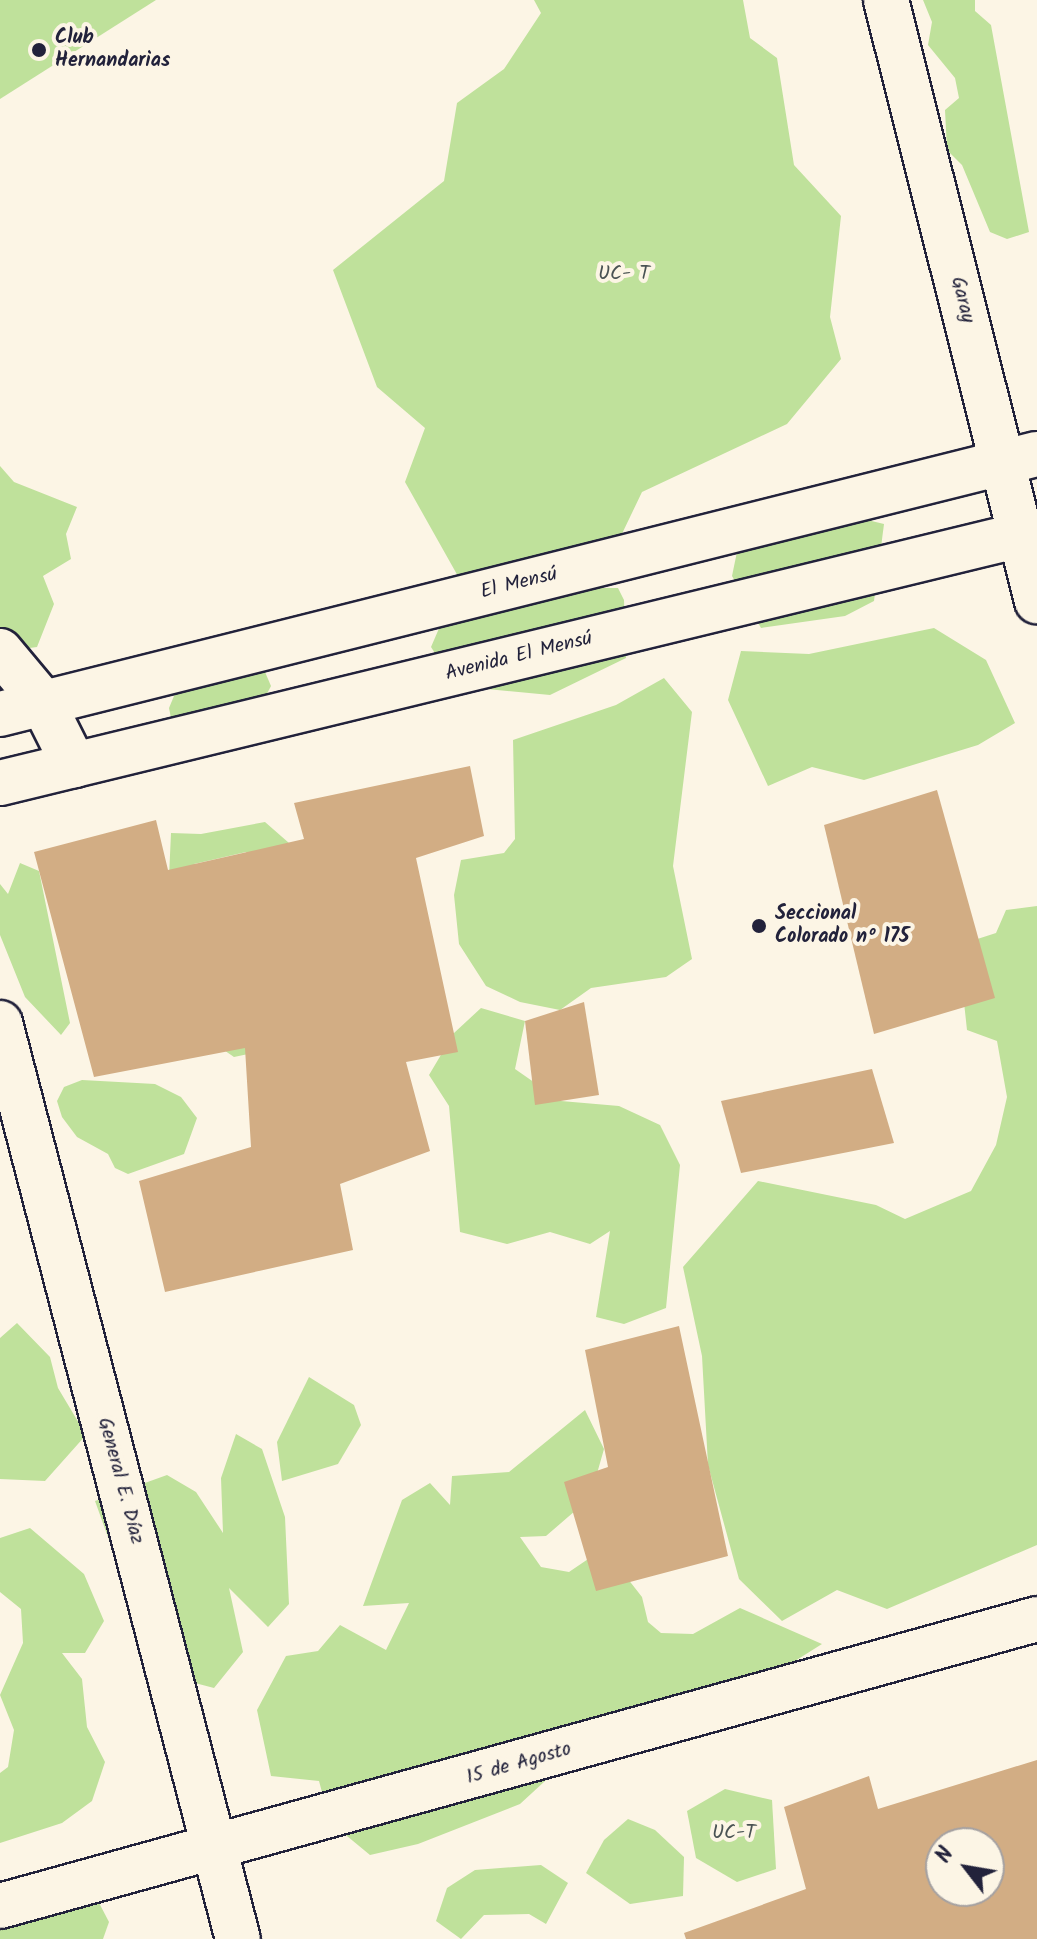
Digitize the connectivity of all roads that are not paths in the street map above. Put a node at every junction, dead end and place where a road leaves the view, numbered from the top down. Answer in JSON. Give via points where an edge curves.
{"nodes":[{"id":1,"x":886,"y":0,"type":"edge"},
{"id":2,"x":1020,"y":460,"type":"edge"},
{"id":3,"x":1029,"y":533,"type":"edge"},
{"id":4,"x":1037,"y":601,"type":"edge"},
{"id":5,"x":0,"y":651,"type":"edge"},
{"id":6,"x":42,"y":701,"type":"junction"},
{"id":7,"x":0,"y":714,"type":"edge"},
{"id":8,"x":74,"y":765,"type":"junction"},
{"id":9,"x":0,"y":783,"type":"edge"},
{"id":10,"x":0,"y":1023,"type":"edge"},
{"id":11,"x":1037,"y":1619,"type":"edge"},
{"id":12,"x":216,"y":1848,"type":"junction"},
{"id":13,"x":0,"y":1906,"type":"edge"},
{"id":14,"x":238,"y":1939,"type":"edge"}],
"edges":[{"from":1,"to":2,"type":"street","name":"Garay"},
{"from":2,"to":3,"type":"street","name":"Garay"},
{"from":2,"to":6,"type":"street","name":"El Mensú"},
{"from":3,"to":4,"type":"street","name":"Garay"},
{"from":3,"to":8,"type":"street","name":"Avenida El Mensú"},
{"from":5,"to":6,"type":"street"},
{"from":6,"to":7,"type":"street","name":"El Mensú"},
{"from":6,"to":8,"type":"street"},
{"from":8,"to":9,"type":"street","name":"Avenida El Mensú"},
{"from":10,"to":12,"type":"street","name":"General E. Díaz"},
{"from":11,"to":12,"type":"street","name":"15 de Agosto"},
{"from":12,"to":13,"type":"street","name":"15 de Agosto"},
{"from":12,"to":14,"type":"street","name":"General E. Díaz"}]}
